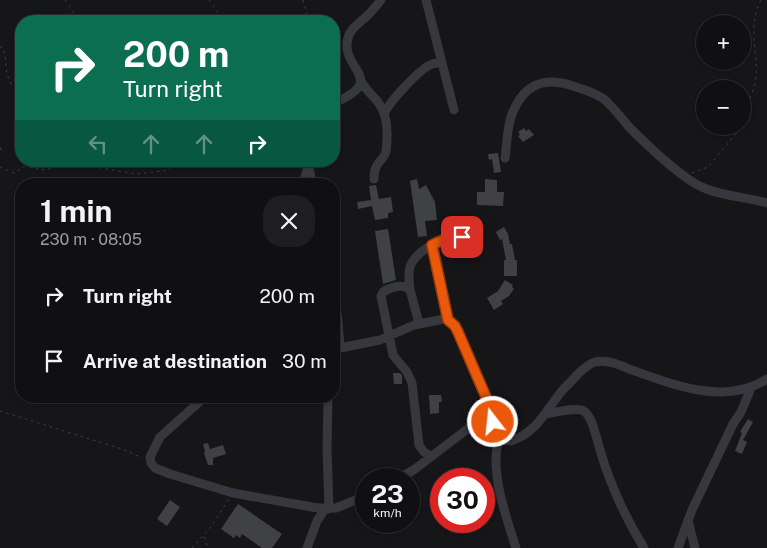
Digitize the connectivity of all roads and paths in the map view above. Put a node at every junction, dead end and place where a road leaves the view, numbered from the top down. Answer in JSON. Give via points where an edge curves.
{"nodes":[{"id":1,"x":65,"y":0,"type":"edge"},
{"id":2,"x":209,"y":0,"type":"edge"},
{"id":3,"x":303,"y":0,"type":"edge"},
{"id":4,"x":381,"y":0,"type":"edge"},
{"id":5,"x":426,"y":0,"type":"edge"},
{"id":6,"x":761,"y":0,"type":"edge"},
{"id":7,"x":75,"y":15,"type":"edge"},
{"id":8,"x":220,"y":15,"type":"edge"},
{"id":9,"x":307,"y":15,"type":"edge"},
{"id":10,"x":0,"y":47,"type":"edge"},
{"id":11,"x":442,"y":62,"type":"junction"},
{"id":12,"x":361,"y":81,"type":"junction"},
{"id":13,"x":15,"y":84,"type":"edge"},
{"id":14,"x":751,"y":96,"type":"edge"},
{"id":15,"x":340,"y":100,"type":"edge"},
{"id":16,"x":454,"y":110,"type":"dead end"},
{"id":17,"x":384,"y":114,"type":"junction"},
{"id":18,"x":735,"y":135,"type":"edge"},
{"id":19,"x":505,"y":158,"type":"dead end"},
{"id":20,"x":0,"y":167,"type":"edge"},
{"id":21,"x":24,"y":167,"type":"edge"},
{"id":22,"x":31,"y":167,"type":"edge"},
{"id":23,"x":55,"y":167,"type":"edge"},
{"id":24,"x":94,"y":167,"type":"edge"},
{"id":25,"x":171,"y":167,"type":"edge"},
{"id":26,"x":684,"y":176,"type":"junction"},
{"id":27,"x":374,"y":179,"type":"dead end"},
{"id":28,"x":767,"y":203,"type":"edge"},
{"id":29,"x":462,"y":237,"type":"dead end"},
{"id":30,"x":432,"y":245,"type":"junction"},
{"id":31,"x":410,"y":290,"type":"junction"},
{"id":32,"x":448,"y":320,"type":"junction"},
{"id":33,"x":419,"y":323,"type":"junction"},
{"id":34,"x":388,"y":336,"type":"junction"},
{"id":35,"x":340,"y":348,"type":"edge"},
{"id":36,"x":767,"y":379,"type":"edge"},
{"id":37,"x":751,"y":388,"type":"junction"},
{"id":38,"x":198,"y":403,"type":"edge"},
{"id":39,"x":328,"y":403,"type":"edge"},
{"id":40,"x":0,"y":411,"type":"edge"},
{"id":41,"x":491,"y":411,"type":"junction"},
{"id":42,"x":547,"y":414,"type":"junction"},
{"id":43,"x":499,"y":439,"type":"junction"},
{"id":44,"x":431,"y":457,"type":"junction"},
{"id":45,"x":142,"y":458,"type":"dead end"},
{"id":46,"x":414,"y":468,"type":"edge"},
{"id":47,"x":233,"y":493,"type":"junction"},
{"id":48,"x":355,"y":501,"type":"edge"},
{"id":49,"x":327,"y":509,"type":"junction"},
{"id":50,"x":688,"y":520,"type":"junction"},
{"id":51,"x":204,"y":535,"type":"junction"},
{"id":52,"x":192,"y":548,"type":"edge"},
{"id":53,"x":208,"y":548,"type":"edge"},
{"id":54,"x":307,"y":548,"type":"edge"},
{"id":55,"x":516,"y":548,"type":"edge"},
{"id":56,"x":644,"y":548,"type":"edge"},
{"id":57,"x":678,"y":548,"type":"edge"},
{"id":58,"x":695,"y":548,"type":"edge"}],
"edges":[{"from":1,"to":7,"type":"path"},
{"from":2,"to":8,"type":"path"},
{"from":3,"to":9,"type":"path"},
{"from":4,"to":12,"type":"street","via":[[348,38],[347,51]]},
{"from":5,"to":11,"type":"street"},
{"from":6,"to":14,"type":"path","via":[[755,10],[756,56]]},
{"from":10,"to":13,"type":"path","via":[[3,46],[6,56],[6,76],[12,85]]},
{"from":11,"to":16,"type":"street"},
{"from":11,"to":17,"type":"street","via":[[423,69]]},
{"from":12,"to":15,"type":"street","via":[[353,94]]},
{"from":12,"to":17,"type":"street"},
{"from":17,"to":27,"type":"street","via":[[386,152],[375,167]]},
{"from":18,"to":26,"type":"path","via":[[708,167]]},
{"from":19,"to":26,"type":"street","via":[[510,118],[515,108],[532,86],[550,82],[577,88],[605,100],[644,142]]},
{"from":20,"to":21,"type":"path","via":[[14,173]]},
{"from":22,"to":23,"type":"path","via":[[46,170]]},
{"from":24,"to":25,"type":"path","via":[[137,174],[170,170]]},
{"from":26,"to":28,"type":"street","via":[[715,192]]},
{"from":29,"to":30,"type":"street","via":[[454,236]]},
{"from":30,"to":31,"type":"street","via":[[412,262],[408,277]]},
{"from":30,"to":32,"type":"street"},
{"from":31,"to":33,"type":"street"},
{"from":31,"to":34,"type":"street","via":[[403,286],[386,290],[381,296]]},
{"from":32,"to":33,"type":"street"},
{"from":32,"to":41,"type":"street","via":[[458,332]]},
{"from":33,"to":34,"type":"street"},
{"from":34,"to":35,"type":"street"},
{"from":34,"to":44,"type":"street","via":[[394,359],[412,382],[420,445]]},
{"from":36,"to":37,"type":"street"},
{"from":37,"to":42,"type":"street","via":[[734,392],[705,391],[610,362],[594,362],[561,392]]},
{"from":37,"to":50,"type":"street"},
{"from":38,"to":47,"type":"street","via":[[160,437],[150,457],[152,463],[155,468],[170,474]]},
{"from":39,"to":49,"type":"street"},
{"from":40,"to":45,"type":"path"},
{"from":41,"to":43,"type":"street","via":[[494,432]]},
{"from":41,"to":44,"type":"street"},
{"from":42,"to":43,"type":"street","via":[[518,439],[511,442]]},
{"from":42,"to":56,"type":"street","via":[[579,409],[587,414],[611,480]]},
{"from":43,"to":55,"type":"street","via":[[495,460]]},
{"from":44,"to":46,"type":"street"},
{"from":47,"to":49,"type":"street"},
{"from":47,"to":51,"type":"path"},
{"from":48,"to":49,"type":"street"},
{"from":49,"to":54,"type":"street","via":[[317,521]]},
{"from":50,"to":57,"type":"street"},
{"from":50,"to":58,"type":"street"},
{"from":51,"to":52,"type":"path"},
{"from":51,"to":53,"type":"path"}]}
